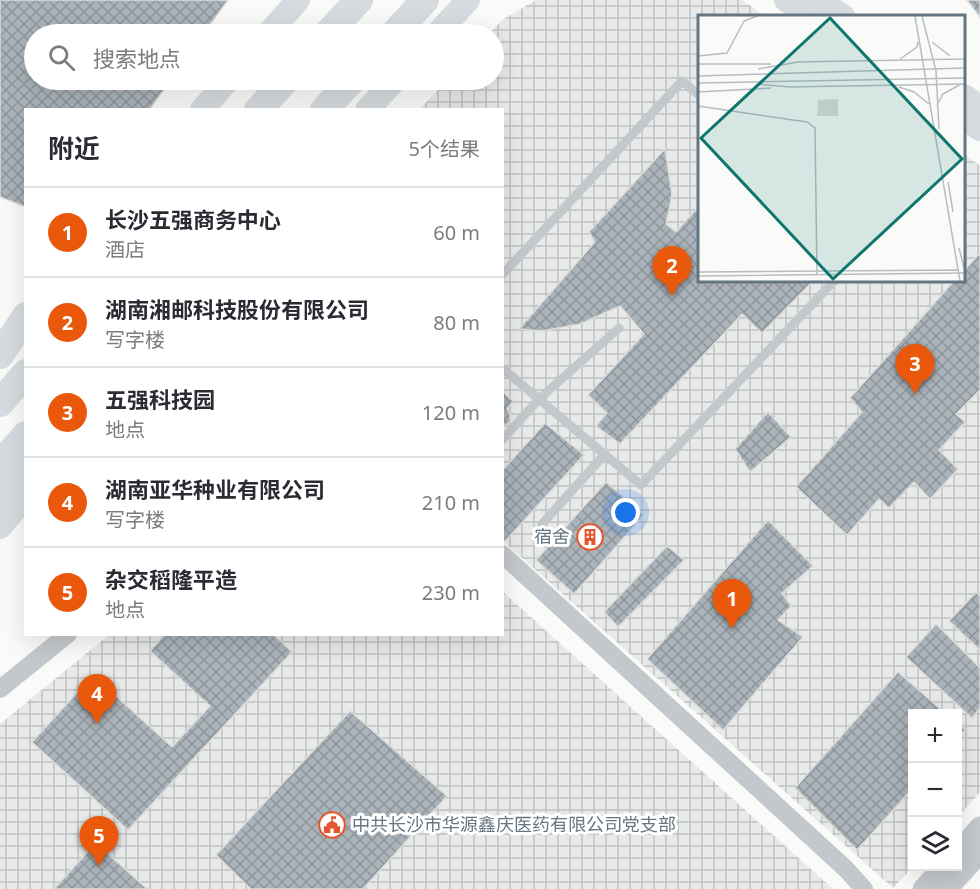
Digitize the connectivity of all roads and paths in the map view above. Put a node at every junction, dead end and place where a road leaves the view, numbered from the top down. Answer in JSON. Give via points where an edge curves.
{"nodes":[{"id":1,"x":298,"y":0,"type":"edge"},
{"id":2,"x":359,"y":0,"type":"edge"},
{"id":3,"x":425,"y":0,"type":"edge"},
{"id":4,"x":468,"y":0,"type":"edge"},
{"id":5,"x":786,"y":0,"type":"edge"},
{"id":6,"x":818,"y":0,"type":"edge"},
{"id":7,"x":809,"y":15,"type":"edge"},
{"id":8,"x":841,"y":15,"type":"edge"},
{"id":9,"x":277,"y":24,"type":"edge"},
{"id":10,"x":336,"y":24,"type":"edge"},
{"id":11,"x":403,"y":24,"type":"edge"},
{"id":12,"x":446,"y":24,"type":"edge"},
{"id":13,"x":219,"y":90,"type":"edge"},
{"id":14,"x":277,"y":90,"type":"edge"},
{"id":15,"x":343,"y":90,"type":"edge"},
{"id":16,"x":386,"y":90,"type":"edge"},
{"id":17,"x":698,"y":95,"type":"edge"},
{"id":18,"x":965,"y":97,"type":"edge"},
{"id":19,"x":980,"y":107,"type":"edge"},
{"id":20,"x":204,"y":108,"type":"edge"},
{"id":21,"x":260,"y":108,"type":"edge"},
{"id":22,"x":326,"y":108,"type":"edge"},
{"id":23,"x":370,"y":108,"type":"edge"},
{"id":24,"x":965,"y":119,"type":"edge"},
{"id":25,"x":980,"y":129,"type":"edge"},
{"id":26,"x":504,"y":273,"type":"edge"},
{"id":27,"x":833,"y":282,"type":"edge"},
{"id":28,"x":24,"y":309,"type":"edge"},
{"id":29,"x":24,"y":319,"type":"edge"},
{"id":30,"x":619,"y":328,"type":"dead end"},
{"id":31,"x":0,"y":338,"type":"edge"},
{"id":32,"x":0,"y":355,"type":"edge"},
{"id":33,"x":504,"y":370,"type":"edge"},
{"id":34,"x":24,"y":375,"type":"edge"},
{"id":35,"x":539,"y":399,"type":"junction"},
{"id":36,"x":0,"y":403,"type":"edge"},
{"id":37,"x":24,"y":437,"type":"edge"},
{"id":38,"x":504,"y":438,"type":"edge"},
{"id":39,"x":605,"y":454,"type":"junction"},
{"id":40,"x":0,"y":464,"type":"edge"},
{"id":41,"x":24,"y":473,"type":"edge"},
{"id":42,"x":0,"y":494,"type":"edge"},
{"id":43,"x":24,"y":498,"type":"edge"},
{"id":44,"x":542,"y":524,"type":"dead end"},
{"id":45,"x":0,"y":527,"type":"edge"},
{"id":46,"x":504,"y":556,"type":"edge"},
{"id":47,"x":66,"y":636,"type":"edge"},
{"id":48,"x":0,"y":689,"type":"edge"},
{"id":49,"x":980,"y":827,"type":"edge"},
{"id":50,"x":962,"y":847,"type":"edge"},
{"id":51,"x":980,"y":853,"type":"edge"},
{"id":52,"x":940,"y":871,"type":"edge"},
{"id":53,"x":864,"y":889,"type":"edge"},
{"id":54,"x":924,"y":889,"type":"edge"},
{"id":55,"x":947,"y":889,"type":"edge"}],
"edges":[{"from":1,"to":9,"type":"main road"},
{"from":2,"to":10,"type":"highway"},
{"from":3,"to":11,"type":"highway"},
{"from":4,"to":12,"type":"main road"},
{"from":5,"to":7,"type":"main road"},
{"from":6,"to":8,"type":"main road"},
{"from":13,"to":20,"type":"main road"},
{"from":14,"to":21,"type":"highway"},
{"from":15,"to":22,"type":"highway"},
{"from":16,"to":23,"type":"main road"},
{"from":17,"to":26,"type":"lane","via":[[682,81]]},
{"from":18,"to":19,"type":"main road"},
{"from":24,"to":25,"type":"main road"},
{"from":27,"to":39,"type":"lane","via":[[641,485]]},
{"from":28,"to":31,"type":"main road"},
{"from":29,"to":32,"type":"highway"},
{"from":30,"to":35,"type":"lane"},
{"from":33,"to":35,"type":"lane"},
{"from":34,"to":36,"type":"highway"},
{"from":35,"to":38,"type":"lane"},
{"from":35,"to":39,"type":"lane"},
{"from":37,"to":40,"type":"highway"},
{"from":39,"to":44,"type":"lane"},
{"from":41,"to":42,"type":"highway"},
{"from":43,"to":45,"type":"main road"},
{"from":46,"to":53,"type":"street"},
{"from":47,"to":48,"type":"street"},
{"from":49,"to":50,"type":"street"},
{"from":51,"to":55,"type":"street"},
{"from":52,"to":54,"type":"street"}]}
